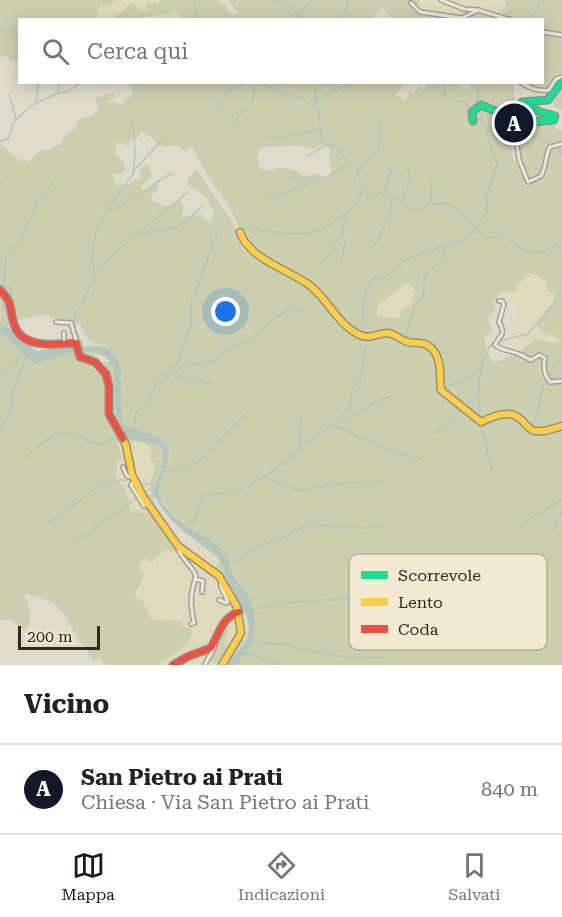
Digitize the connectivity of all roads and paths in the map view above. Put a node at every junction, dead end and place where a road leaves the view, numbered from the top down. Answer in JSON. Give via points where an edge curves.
{"nodes":[{"id":1,"x":441,"y":0,"type":"edge"},
{"id":2,"x":411,"y":3,"type":"dead end"},
{"id":3,"x":478,"y":10,"type":"junction"},
{"id":4,"x":504,"y":18,"type":"edge"},
{"id":5,"x":544,"y":32,"type":"edge"},
{"id":6,"x":562,"y":35,"type":"edge"},
{"id":7,"x":562,"y":79,"type":"edge"},
{"id":8,"x":523,"y":84,"type":"edge"},
{"id":9,"x":505,"y":115,"type":"junction"},
{"id":10,"x":473,"y":121,"type":"dead end"},
{"id":11,"x":562,"y":144,"type":"edge"},
{"id":12,"x":240,"y":232,"type":"dead end"},
{"id":13,"x":0,"y":290,"type":"edge"},
{"id":14,"x":499,"y":301,"type":"dead end"},
{"id":15,"x":56,"y":322,"type":"dead end"},
{"id":16,"x":64,"y":333,"type":"dead end"},
{"id":17,"x":64,"y":342,"type":"junction"},
{"id":18,"x":77,"y":344,"type":"junction"},
{"id":19,"x":562,"y":381,"type":"edge"},
{"id":20,"x":562,"y":426,"type":"edge"},
{"id":21,"x":123,"y":467,"type":"dead end"},
{"id":22,"x":134,"y":480,"type":"junction"},
{"id":23,"x":144,"y":506,"type":"dead end"},
{"id":24,"x":178,"y":546,"type":"junction"},
{"id":25,"x":195,"y":579,"type":"junction"},
{"id":26,"x":221,"y":580,"type":"junction"},
{"id":27,"x":202,"y":592,"type":"dead end"},
{"id":28,"x":219,"y":600,"type":"dead end"},
{"id":29,"x":239,"y":612,"type":"junction"},
{"id":30,"x":191,"y":624,"type":"dead end"},
{"id":31,"x":215,"y":642,"type":"junction"},
{"id":32,"x":173,"y":665,"type":"edge"},
{"id":33,"x":205,"y":665,"type":"edge"},
{"id":34,"x":222,"y":665,"type":"edge"}],
"edges":[{"from":1,"to":3,"type":"street"},
{"from":2,"to":3,"type":"street","via":[[420,12],[462,18]]},
{"from":3,"to":4,"type":"street"},
{"from":5,"to":6,"type":"street"},
{"from":7,"to":8,"type":"street","via":[[545,91]]},
{"from":7,"to":9,"type":"street","via":[[548,100],[522,102],[555,117],[554,120],[531,122]]},
{"from":9,"to":10,"type":"street","via":[[481,105],[472,112]]},
{"from":9,"to":11,"type":"street","via":[[503,120],[516,133],[519,159],[528,182],[542,175],[550,147]]},
{"from":12,"to":20,"type":"street","via":[[260,258],[314,289],[353,331],[374,338],[384,333],[397,335],[433,349],[441,370],[441,390],[474,419],[481,422],[508,414],[520,418],[536,432]]},
{"from":13,"to":17,"type":"street","via":[[8,298],[13,322],[33,343]]},
{"from":14,"to":19,"type":"street","via":[[504,304],[499,322],[503,329],[495,345],[531,360],[539,355],[545,358],[546,378],[550,382]]},
{"from":15,"to":18,"type":"street","via":[[71,323]]},
{"from":16,"to":17,"type":"street"},
{"from":17,"to":18,"type":"street"},
{"from":18,"to":22,"type":"street","via":[[80,357],[95,362],[106,374],[109,414],[126,445]]},
{"from":21,"to":22,"type":"street","via":[[128,478]]},
{"from":22,"to":23,"type":"street","via":[[131,484]]},
{"from":22,"to":24,"type":"street"},
{"from":24,"to":25,"type":"street"},
{"from":24,"to":26,"type":"street"},
{"from":25,"to":27,"type":"street","via":[[202,580]]},
{"from":25,"to":30,"type":"street","via":[[190,598],[194,623]]},
{"from":26,"to":28,"type":"street","via":[[228,602]]},
{"from":26,"to":29,"type":"street"},
{"from":29,"to":31,"type":"street","via":[[230,614]]},
{"from":29,"to":34,"type":"street","via":[[241,633]]},
{"from":31,"to":32,"type":"street","via":[[211,648]]},
{"from":31,"to":33,"type":"street"}]}
